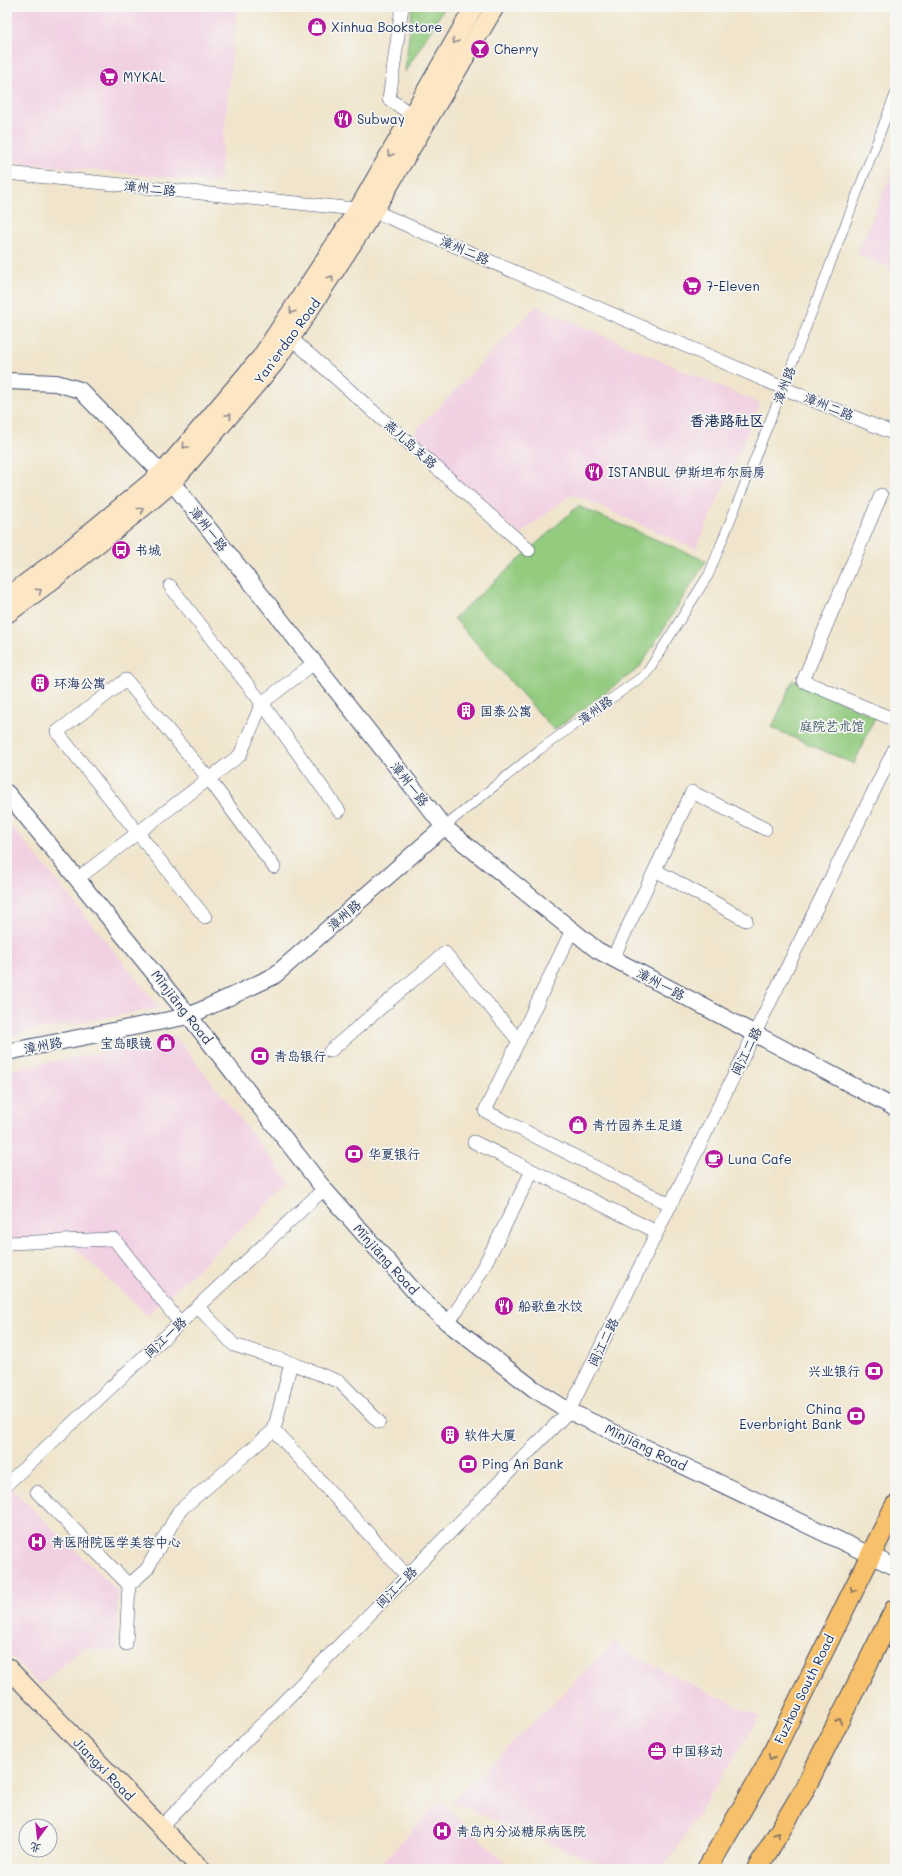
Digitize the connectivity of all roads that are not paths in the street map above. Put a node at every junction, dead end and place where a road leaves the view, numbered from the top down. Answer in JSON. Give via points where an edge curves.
{"nodes":[{"id":1,"x":402,"y":7,"type":"edge"},
{"id":2,"x":474,"y":7,"type":"edge"},
{"id":3,"x":495,"y":7,"type":"edge"},
{"id":4,"x":895,"y":94,"type":"edge"},
{"id":5,"x":412,"y":115,"type":"junction"},
{"id":6,"x":7,"y":173,"type":"edge"},
{"id":7,"x":366,"y":210,"type":"junction"},
{"id":8,"x":292,"y":338,"type":"junction"},
{"id":9,"x":7,"y":382,"type":"edge"},
{"id":10,"x":783,"y":388,"type":"junction"},
{"id":11,"x":895,"y":434,"type":"edge"},
{"id":12,"x":167,"y":478,"type":"junction"},
{"id":13,"x":881,"y":495,"type":"dead end"},
{"id":14,"x":529,"y":550,"type":"dead end"},
{"id":15,"x":170,"y":586,"type":"dead end"},
{"id":16,"x":7,"y":597,"type":"edge"},
{"id":17,"x":7,"y":614,"type":"edge"},
{"id":18,"x":314,"y":663,"type":"junction"},
{"id":19,"x":262,"y":703,"type":"junction"},
{"id":20,"x":895,"y":720,"type":"edge"},
{"id":21,"x":895,"y":748,"type":"edge"},
{"id":22,"x":209,"y":779,"type":"junction"},
{"id":23,"x":7,"y":793,"type":"edge"},
{"id":24,"x":339,"y":811,"type":"dead end"},
{"id":25,"x":444,"y":827,"type":"junction"},
{"id":26,"x":765,"y":829,"type":"dead end"},
{"id":27,"x":137,"y":833,"type":"junction"},
{"id":28,"x":274,"y":867,"type":"dead end"},
{"id":29,"x":655,"y":870,"type":"junction"},
{"id":30,"x":76,"y":879,"type":"junction"},
{"id":31,"x":205,"y":917,"type":"dead end"},
{"id":32,"x":746,"y":920,"type":"dead end"},
{"id":33,"x":572,"y":930,"type":"junction"},
{"id":34,"x":613,"y":958,"type":"junction"},
{"id":35,"x":189,"y":1016,"type":"junction"},
{"id":36,"x":755,"y":1033,"type":"junction"},
{"id":37,"x":519,"y":1041,"type":"junction"},
{"id":38,"x":330,"y":1051,"type":"dead end"},
{"id":39,"x":7,"y":1052,"type":"edge"},
{"id":40,"x":895,"y":1108,"type":"edge"},
{"id":41,"x":474,"y":1142,"type":"dead end"},
{"id":42,"x":532,"y":1171,"type":"junction"},
{"id":43,"x":324,"y":1189,"type":"junction"},
{"id":44,"x":671,"y":1205,"type":"junction"},
{"id":45,"x":657,"y":1232,"type":"junction"},
{"id":46,"x":7,"y":1243,"type":"edge"},
{"id":47,"x":198,"y":1307,"type":"junction"},
{"id":48,"x":180,"y":1323,"type":"junction"},
{"id":49,"x":448,"y":1323,"type":"junction"},
{"id":50,"x":291,"y":1363,"type":"junction"},
{"id":51,"x":569,"y":1411,"type":"junction"},
{"id":52,"x":379,"y":1422,"type":"dead end"},
{"id":53,"x":274,"y":1430,"type":"junction"},
{"id":54,"x":7,"y":1484,"type":"edge"},
{"id":55,"x":37,"y":1492,"type":"dead end"},
{"id":56,"x":895,"y":1506,"type":"edge"},
{"id":57,"x":871,"y":1555,"type":"junction"},
{"id":58,"x":895,"y":1567,"type":"edge"},
{"id":59,"x":407,"y":1576,"type":"junction"},
{"id":60,"x":129,"y":1585,"type":"junction"},
{"id":61,"x":895,"y":1609,"type":"edge"},
{"id":62,"x":126,"y":1644,"type":"dead end"},
{"id":63,"x":7,"y":1667,"type":"edge"},
{"id":64,"x":160,"y":1828,"type":"junction"},
{"id":65,"x":201,"y":1869,"type":"edge"},
{"id":66,"x":707,"y":1869,"type":"edge"},
{"id":67,"x":757,"y":1869,"type":"edge"}],
"edges":[{"from":1,"to":5,"type":"street","via":[[389,99]]},
{"from":2,"to":5,"type":"main road","name":"Yan'erdao Road","one_way":true},
{"from":3,"to":7,"type":"main road","name":"Yan'erdao Road"},
{"from":4,"to":10,"type":"street","name":"漳州路"},
{"from":5,"to":7,"type":"main road","name":"Yan'erdao Road","one_way":true},
{"from":6,"to":7,"type":"street","name":"漳州二路"},
{"from":8,"to":7,"type":"main road","name":"Yan'erdao Road","one_way":true},
{"from":7,"to":10,"type":"street","name":"漳州二路"},
{"from":7,"to":12,"type":"main road","name":"Yan'erdao Road","one_way":true,"via":[[261,357]]},
{"from":12,"to":8,"type":"main road","name":"Yan'erdao Road","one_way":true,"via":[[274,364]]},
{"from":8,"to":14,"type":"street","name":"燕儿岛支路"},
{"from":9,"to":12,"type":"street","name":"漳州一路","via":[[56,382],[80,390]]},
{"from":10,"to":11,"type":"street","name":"漳州二路"},
{"from":10,"to":25,"type":"street","name":"漳州路","via":[[709,574],[646,674],[539,750]]},
{"from":12,"to":16,"type":"main road","name":"Yan'erdao Road"},
{"from":17,"to":12,"type":"main road","name":"Yan'erdao Road","one_way":true,"via":[[150,502]]},
{"from":12,"to":18,"type":"street","name":"漳州一路"},
{"from":13,"to":20,"type":"street","via":[[803,681]]},
{"from":15,"to":19,"type":"street"},
{"from":18,"to":19,"type":"street"},
{"from":18,"to":25,"type":"street","name":"漳州一路"},
{"from":19,"to":22,"type":"street","via":[[240,756]]},
{"from":19,"to":24,"type":"street"},
{"from":21,"to":36,"type":"street","name":"闽江二路"},
{"from":22,"to":27,"type":"street"},
{"from":22,"to":27,"type":"street","via":[[126,680],[57,732]]},
{"from":22,"to":28,"type":"street"},
{"from":23,"to":30,"type":"street","name":"Mǐnjiāng Road"},
{"from":25,"to":33,"type":"street","name":"漳州一路"},
{"from":25,"to":35,"type":"street","name":"漳州路","via":[[274,976]]},
{"from":26,"to":29,"type":"street","via":[[692,792]]},
{"from":27,"to":30,"type":"street"},
{"from":27,"to":31,"type":"street"},
{"from":29,"to":32,"type":"street"},
{"from":29,"to":34,"type":"street"},
{"from":30,"to":35,"type":"street","name":"Mǐnjiāng Road"},
{"from":33,"to":34,"type":"street","name":"漳州一路","via":[[597,950]]},
{"from":33,"to":37,"type":"street"},
{"from":34,"to":36,"type":"street","name":"漳州一路"},
{"from":35,"to":39,"type":"street","name":"漳州路"},
{"from":35,"to":43,"type":"street","name":"Mǐnjiāng Road"},
{"from":36,"to":40,"type":"street","name":"漳州一路"},
{"from":36,"to":44,"type":"street","name":"闽江二路"},
{"from":37,"to":38,"type":"street","via":[[445,952]]},
{"from":37,"to":44,"type":"street","via":[[485,1111]]},
{"from":41,"to":42,"type":"street"},
{"from":42,"to":45,"type":"street"},
{"from":42,"to":49,"type":"street","via":[[498,1241],[472,1288]]},
{"from":43,"to":47,"type":"street","name":"闽江一路"},
{"from":43,"to":49,"type":"street","name":"Mǐnjiāng Road","via":[[421,1299]]},
{"from":44,"to":45,"type":"street","name":"闽江二路"},
{"from":45,"to":51,"type":"street","name":"闽江二路"},
{"from":46,"to":48,"type":"street","via":[[114,1239]]},
{"from":47,"to":48,"type":"street","name":"闽江一路"},
{"from":47,"to":50,"type":"street","via":[[234,1345]]},
{"from":48,"to":54,"type":"street","name":"闽江一路"},
{"from":49,"to":51,"type":"street","name":"Mǐnjiāng Road","via":[[534,1389]]},
{"from":50,"to":52,"type":"street","via":[[340,1382]]},
{"from":50,"to":53,"type":"street"},
{"from":51,"to":57,"type":"street","name":"Mǐnjiāng Road"},
{"from":51,"to":59,"type":"street","name":"闽江二路"},
{"from":53,"to":59,"type":"street"},
{"from":53,"to":60,"type":"street","via":[[179,1511],[147,1569]]},
{"from":55,"to":60,"type":"street"},
{"from":56,"to":57,"type":"main road","name":"Fuzhou South Road"},
{"from":57,"to":58,"type":"street","name":"Mǐnjiāng Road"},
{"from":57,"to":66,"type":"main road","name":"Fuzhou South Road","one_way":true,"via":[[765,1769]]},
{"from":59,"to":64,"type":"street","name":"闽江二路"},
{"from":60,"to":62,"type":"street"},
{"from":67,"to":61,"type":"main road","one_way":true,"via":[[803,1792]]},
{"from":63,"to":64,"type":"main road","name":"Jiangxi Road"},
{"from":64,"to":65,"type":"main road","name":"Jiangxi Road"}]}
